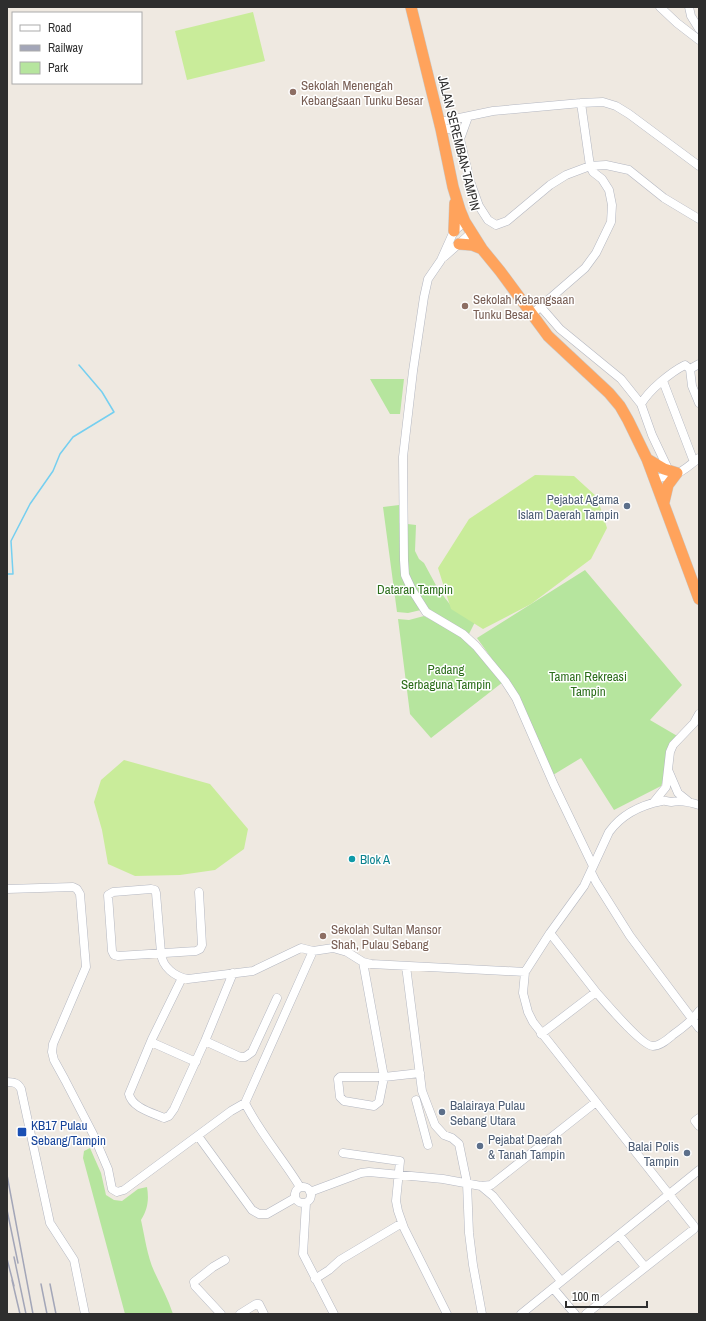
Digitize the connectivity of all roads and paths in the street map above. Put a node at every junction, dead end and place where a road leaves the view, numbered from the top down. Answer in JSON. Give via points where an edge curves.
{"nodes":[{"id":1,"x":411,"y":7,"type":"edge"},
{"id":2,"x":660,"y":7,"type":"edge"},
{"id":3,"x":689,"y":7,"type":"edge"},
{"id":4,"x":699,"y":29,"type":"edge"},
{"id":5,"x":699,"y":40,"type":"edge"},
{"id":6,"x":581,"y":102,"type":"junction"},
{"id":7,"x":468,"y":117,"type":"junction"},
{"id":8,"x":440,"y":125,"type":"junction"},
{"id":9,"x":460,"y":139,"type":"junction"},
{"id":10,"x":590,"y":166,"type":"junction"},
{"id":11,"x":699,"y":166,"type":"edge"},
{"id":12,"x":455,"y":192,"type":"junction"},
{"id":13,"x":699,"y":219,"type":"edge"},
{"id":14,"x":466,"y":222,"type":"junction"},
{"id":15,"x":454,"y":231,"type":"junction"},
{"id":16,"x":471,"y":233,"type":"junction"},
{"id":17,"x":459,"y":244,"type":"junction"},
{"id":18,"x":482,"y":249,"type":"junction"},
{"id":19,"x":441,"y":260,"type":"junction"},
{"id":20,"x":536,"y":310,"type":"junction"},
{"id":21,"x":699,"y":364,"type":"edge"},
{"id":22,"x":688,"y":367,"type":"junction"},
{"id":23,"x":663,"y":381,"type":"junction"},
{"id":24,"x":699,"y":403,"type":"edge"},
{"id":25,"x":641,"y":404,"type":"junction"},
{"id":26,"x":647,"y":459,"type":"junction"},
{"id":27,"x":696,"y":460,"type":"edge"},
{"id":28,"x":672,"y":474,"type":"junction"},
{"id":29,"x":656,"y":482,"type":"junction"},
{"id":30,"x":664,"y":502,"type":"junction"},
{"id":31,"x":699,"y":599,"type":"edge"},
{"id":32,"x":699,"y":714,"type":"edge"},
{"id":33,"x":668,"y":771,"type":"junction"},
{"id":34,"x":664,"y":793,"type":"junction"},
{"id":35,"x":676,"y":793,"type":"junction"},
{"id":36,"x":699,"y":805,"type":"edge"},
{"id":37,"x":592,"y":869,"type":"junction"},
{"id":38,"x":584,"y":886,"type":"junction"},
{"id":39,"x":7,"y":889,"type":"edge"},
{"id":40,"x":199,"y":892,"type":"dead end"},
{"id":41,"x":603,"y":892,"type":"junction"},
{"id":42,"x":550,"y":933,"type":"junction"},
{"id":43,"x":313,"y":950,"type":"junction"},
{"id":44,"x":161,"y":953,"type":"junction"},
{"id":45,"x":363,"y":962,"type":"junction"},
{"id":46,"x":406,"y":966,"type":"junction"},
{"id":47,"x":525,"y":972,"type":"junction"},
{"id":48,"x":233,"y":974,"type":"junction"},
{"id":49,"x":182,"y":978,"type":"junction"},
{"id":50,"x":596,"y":992,"type":"junction"},
{"id":51,"x":277,"y":998,"type":"dead end"},
{"id":52,"x":699,"y":1011,"type":"edge"},
{"id":53,"x":693,"y":1020,"type":"junction"},
{"id":54,"x":699,"y":1028,"type":"edge"},
{"id":55,"x":541,"y":1034,"type":"junction"},
{"id":56,"x":205,"y":1041,"type":"junction"},
{"id":57,"x":151,"y":1042,"type":"junction"},
{"id":58,"x":196,"y":1062,"type":"junction"},
{"id":59,"x":420,"y":1073,"type":"junction"},
{"id":60,"x":384,"y":1077,"type":"junction"},
{"id":61,"x":7,"y":1082,"type":"edge"},
{"id":62,"x":416,"y":1100,"type":"dead end"},
{"id":63,"x":596,"y":1102,"type":"junction"},
{"id":64,"x":245,"y":1103,"type":"junction"},
{"id":65,"x":699,"y":1118,"type":"edge"},
{"id":66,"x":699,"y":1126,"type":"edge"},
{"id":67,"x":440,"y":1132,"type":"junction"},
{"id":68,"x":425,"y":1133,"type":"junction"},
{"id":69,"x":198,"y":1136,"type":"junction"},
{"id":70,"x":428,"y":1145,"type":"dead end"},
{"id":71,"x":343,"y":1153,"type":"dead end"},
{"id":72,"x":699,"y":1170,"type":"edge"},
{"id":73,"x":398,"y":1176,"type":"junction"},
{"id":74,"x":467,"y":1183,"type":"junction"},
{"id":75,"x":495,"y":1183,"type":"junction"},
{"id":76,"x":480,"y":1186,"type":"junction"},
{"id":77,"x":300,"y":1187,"type":"junction"},
{"id":78,"x":310,"y":1192,"type":"junction"},
{"id":79,"x":669,"y":1195,"type":"junction"},
{"id":80,"x":295,"y":1198,"type":"junction"},
{"id":81,"x":306,"y":1202,"type":"junction"},
{"id":82,"x":499,"y":1203,"type":"junction"},
{"id":83,"x":402,"y":1223,"type":"junction"},
{"id":84,"x":619,"y":1235,"type":"junction"},
{"id":85,"x":225,"y":1260,"type":"dead end"},
{"id":86,"x":645,"y":1267,"type":"junction"},
{"id":87,"x":315,"y":1278,"type":"junction"},
{"id":88,"x":561,"y":1281,"type":"junction"},
{"id":89,"x":553,"y":1288,"type":"junction"},
{"id":90,"x":85,"y":1314,"type":"edge"},
{"id":91,"x":220,"y":1314,"type":"edge"},
{"id":92,"x":240,"y":1314,"type":"edge"},
{"id":93,"x":264,"y":1314,"type":"edge"},
{"id":94,"x":334,"y":1314,"type":"edge"},
{"id":95,"x":447,"y":1314,"type":"edge"},
{"id":96,"x":482,"y":1314,"type":"edge"},
{"id":97,"x":521,"y":1314,"type":"edge"},
{"id":98,"x":574,"y":1314,"type":"edge"},
{"id":99,"x":586,"y":1314,"type":"edge"}],
"edges":[{"from":1,"to":8,"type":"highway","name":"JALAN SEREMBAN-TAMPIN"},
{"from":2,"to":5,"type":"street"},
{"from":3,"to":4,"type":"street"},
{"from":6,"to":7,"type":"street","via":[[493,111]]},
{"from":6,"to":10,"type":"street"},
{"from":6,"to":11,"type":"street","via":[[603,102],[616,106]]},
{"from":7,"to":8,"type":"street"},
{"from":7,"to":9,"type":"street"},
{"from":8,"to":9,"type":"street","via":[[451,129]]},
{"from":8,"to":12,"type":"highway","name":"JALAN SEREMBAN-TAMPIN"},
{"from":9,"to":10,"type":"street","via":[[479,206],[488,220],[496,224],[507,221],[566,175]]},
{"from":10,"to":13,"type":"street","via":[[606,165],[629,170],[664,198]]},
{"from":10,"to":20,"type":"street","via":[[609,190],[612,205],[611,222],[596,253],[585,268]]},
{"from":12,"to":14,"type":"highway","name":"JALAN SEREMBAN-TAMPIN"},
{"from":12,"to":15,"type":"highway"},
{"from":14,"to":15,"type":"street"},
{"from":14,"to":16,"type":"highway","name":"JALAN SEREMBAN-TAMPIN"},
{"from":15,"to":19,"type":"street"},
{"from":16,"to":17,"type":"street"},
{"from":16,"to":18,"type":"highway","name":"JALAN SEREMBAN-TAMPIN"},
{"from":17,"to":18,"type":"highway"},
{"from":17,"to":19,"type":"street"},
{"from":18,"to":20,"type":"highway","name":"JALAN SEREMBAN-TAMPIN"},
{"from":19,"to":37,"type":"street","via":[[428,279],[424,297],[403,457],[405,575],[426,612],[463,634],[476,646],[511,690]]},
{"from":20,"to":25,"type":"street","via":[[621,379]]},
{"from":20,"to":26,"type":"highway","name":"JALAN SEREMBAN-TAMPIN","via":[[548,336],[620,406]]},
{"from":21,"to":22,"type":"street"},
{"from":22,"to":23,"type":"street"},
{"from":22,"to":24,"type":"street"},
{"from":23,"to":25,"type":"street"},
{"from":23,"to":27,"type":"street"},
{"from":25,"to":28,"type":"street","via":[[652,435]]},
{"from":26,"to":28,"type":"highway"},
{"from":26,"to":29,"type":"highway","name":"JALAN SEREMBAN-TAMPIN"},
{"from":27,"to":28,"type":"street","via":[[686,469]]},
{"from":28,"to":29,"type":"street"},
{"from":28,"to":30,"type":"highway"},
{"from":29,"to":30,"type":"highway","name":"JALAN SEREMBAN-TAMPIN"},
{"from":30,"to":31,"type":"highway","name":"JALAN SEREMBAN-TAMPIN"},
{"from":32,"to":33,"type":"street","via":[[673,745]]},
{"from":33,"to":34,"type":"street"},
{"from":33,"to":35,"type":"street"},
{"from":34,"to":35,"type":"street","via":[[670,786]]},
{"from":34,"to":35,"type":"street","via":[[670,802]]},
{"from":34,"to":37,"type":"street","via":[[653,803],[635,809],[614,824]]},
{"from":35,"to":36,"type":"street"},
{"from":37,"to":38,"type":"street"},
{"from":37,"to":41,"type":"street"},
{"from":38,"to":41,"type":"street"},
{"from":38,"to":42,"type":"street"},
{"from":39,"to":69,"type":"street","via":[[73,887],[80,894],[86,967],[53,1044],[52,1052],[93,1134],[108,1169],[112,1189],[117,1192],[124,1190]]},
{"from":40,"to":44,"type":"street","via":[[202,945],[200,949]]},
{"from":41,"to":53,"type":"street","via":[[630,936]]},
{"from":42,"to":47,"type":"street"},
{"from":42,"to":50,"type":"street"},
{"from":43,"to":45,"type":"street","via":[[334,948],[348,952]]},
{"from":43,"to":48,"type":"street","via":[[301,948],[253,970]]},
{"from":43,"to":64,"type":"street"},
{"from":44,"to":44,"type":"street","via":[[155,890],[110,893],[108,895],[114,955]]},
{"from":44,"to":49,"type":"street","via":[[162,961]]},
{"from":45,"to":46,"type":"street"},
{"from":45,"to":60,"type":"street"},
{"from":46,"to":47,"type":"street"},
{"from":46,"to":59,"type":"street"},
{"from":47,"to":55,"type":"street","via":[[525,1003]]},
{"from":48,"to":49,"type":"street"},
{"from":48,"to":56,"type":"street"},
{"from":49,"to":57,"type":"street"},
{"from":50,"to":53,"type":"street","via":[[647,1045],[662,1043]]},
{"from":50,"to":55,"type":"street"},
{"from":51,"to":56,"type":"street","via":[[252,1052],[245,1057]]},
{"from":52,"to":53,"type":"street"},
{"from":53,"to":54,"type":"street"},
{"from":55,"to":63,"type":"street"},
{"from":56,"to":58,"type":"street"},
{"from":57,"to":58,"type":"street"},
{"from":57,"to":58,"type":"street","via":[[129,1094],[130,1100],[135,1105],[164,1118],[174,1109]]},
{"from":59,"to":60,"type":"street"},
{"from":59,"to":67,"type":"street","via":[[422,1091]]},
{"from":60,"to":60,"type":"street","via":[[340,1077],[340,1097],[344,1101],[374,1106],[379,1102]]},
{"from":61,"to":90,"type":"street","via":[[18,1084],[21,1089],[50,1223],[74,1260]]},
{"from":62,"to":68,"type":"street"},
{"from":63,"to":75,"type":"street"},
{"from":63,"to":79,"type":"street"},
{"from":64,"to":69,"type":"street","via":[[230,1111]]},
{"from":64,"to":77,"type":"street"},
{"from":65,"to":66,"type":"street","via":[[695,1121]]},
{"from":67,"to":68,"type":"street"},
{"from":67,"to":74,"type":"street","via":[[459,1144]]},
{"from":68,"to":70,"type":"street"},
{"from":69,"to":80,"type":"street","via":[[252,1210],[259,1214],[267,1214]]},
{"from":71,"to":73,"type":"street","via":[[400,1161]]},
{"from":72,"to":79,"type":"street"},
{"from":73,"to":74,"type":"street"},
{"from":73,"to":78,"type":"street","via":[[379,1172],[360,1173]]},
{"from":73,"to":83,"type":"street","via":[[396,1201]]},
{"from":74,"to":76,"type":"street"},
{"from":74,"to":96,"type":"street","via":[[472,1265]]},
{"from":75,"to":76,"type":"street"},
{"from":75,"to":82,"type":"street"},
{"from":76,"to":82,"type":"street","via":[[490,1192]]},
{"from":77,"to":78,"type":"street","via":[[305,1187]]},
{"from":77,"to":80,"type":"street"},
{"from":78,"to":81,"type":"street","via":[[310,1199]]},
{"from":79,"to":84,"type":"street"},
{"from":79,"to":86,"type":"street","via":[[694,1229]]},
{"from":80,"to":81,"type":"street","via":[[298,1202]]},
{"from":81,"to":87,"type":"street","via":[[303,1254]]},
{"from":82,"to":88,"type":"street"},
{"from":83,"to":87,"type":"street"},
{"from":83,"to":95,"type":"street"},
{"from":84,"to":86,"type":"street"},
{"from":84,"to":88,"type":"street"},
{"from":85,"to":91,"type":"street","via":[[194,1282]]},
{"from":86,"to":99,"type":"street"},
{"from":87,"to":94,"type":"street"},
{"from":88,"to":89,"type":"street"},
{"from":89,"to":97,"type":"street"},
{"from":89,"to":98,"type":"street"},
{"from":92,"to":93,"type":"street","via":[[259,1304]]}]}
